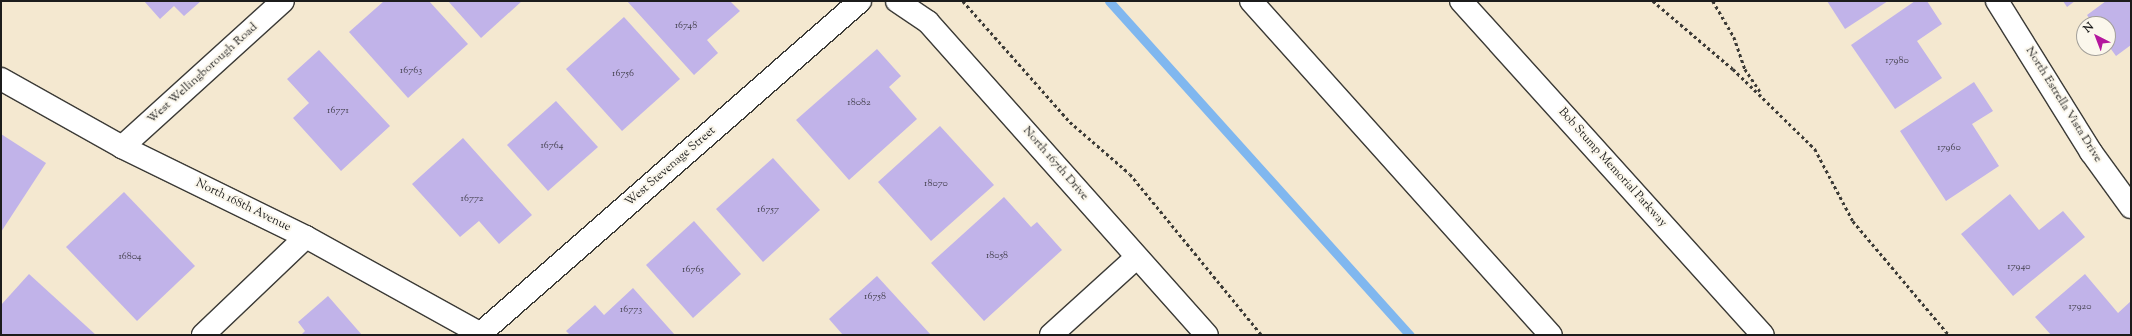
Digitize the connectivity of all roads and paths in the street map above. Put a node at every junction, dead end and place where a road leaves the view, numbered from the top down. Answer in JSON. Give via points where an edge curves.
{"nodes":[{"id":1,"x":284,"y":1,"type":"edge"},
{"id":2,"x":860,"y":1,"type":"edge"},
{"id":3,"x":897,"y":1,"type":"edge"},
{"id":4,"x":963,"y":1,"type":"edge"},
{"id":5,"x":1251,"y":1,"type":"edge"},
{"id":6,"x":1461,"y":1,"type":"edge"},
{"id":7,"x":1653,"y":1,"type":"edge"},
{"id":8,"x":1713,"y":1,"type":"edge"},
{"id":9,"x":1997,"y":1,"type":"edge"},
{"id":10,"x":1,"y":79,"type":"edge"},
{"id":11,"x":1766,"y":100,"type":"junction"},
{"id":12,"x":122,"y":147,"type":"junction"},
{"id":13,"x":2131,"y":207,"type":"edge"},
{"id":14,"x":306,"y":238,"type":"junction"},
{"id":15,"x":1136,"y":258,"type":"junction"},
{"id":16,"x":482,"y":334,"type":"edge"},
{"id":17,"x":203,"y":335,"type":"edge"},
{"id":18,"x":1051,"y":335,"type":"edge"},
{"id":19,"x":1207,"y":335,"type":"edge"},
{"id":20,"x":1262,"y":335,"type":"edge"},
{"id":21,"x":1551,"y":335,"type":"edge"},
{"id":22,"x":1763,"y":335,"type":"edge"},
{"id":23,"x":1949,"y":335,"type":"edge"}],
"edges":[{"from":1,"to":12,"type":"main road","name":"West Wellingborough Road"},
{"from":2,"to":16,"type":"main road","name":"West Stevenage Street"},
{"from":3,"to":15,"type":"main road","name":"North 167th Drive","via":[[928,22]]},
{"from":4,"to":20,"type":"path","via":[[1070,122],[1130,174]]},
{"from":5,"to":21,"type":"main road"},
{"from":6,"to":22,"type":"main road","name":"Bob Stump Memorial Parkway"},
{"from":7,"to":11,"type":"path"},
{"from":8,"to":11,"type":"path","via":[[1734,37],[1745,69]]},
{"from":9,"to":13,"type":"main road","name":"North Estrella Vista Drive","via":[[2091,152]]},
{"from":10,"to":12,"type":"main road","name":"North 168th Avenue"},
{"from":11,"to":23,"type":"path","via":[[1815,149],[1853,221]]},
{"from":12,"to":14,"type":"main road","name":"North 168th Avenue"},
{"from":14,"to":16,"type":"main road","name":"North 168th Avenue"},
{"from":14,"to":17,"type":"main road"},
{"from":15,"to":18,"type":"main road"},
{"from":15,"to":19,"type":"main road","name":"North 167th Drive"}]}
